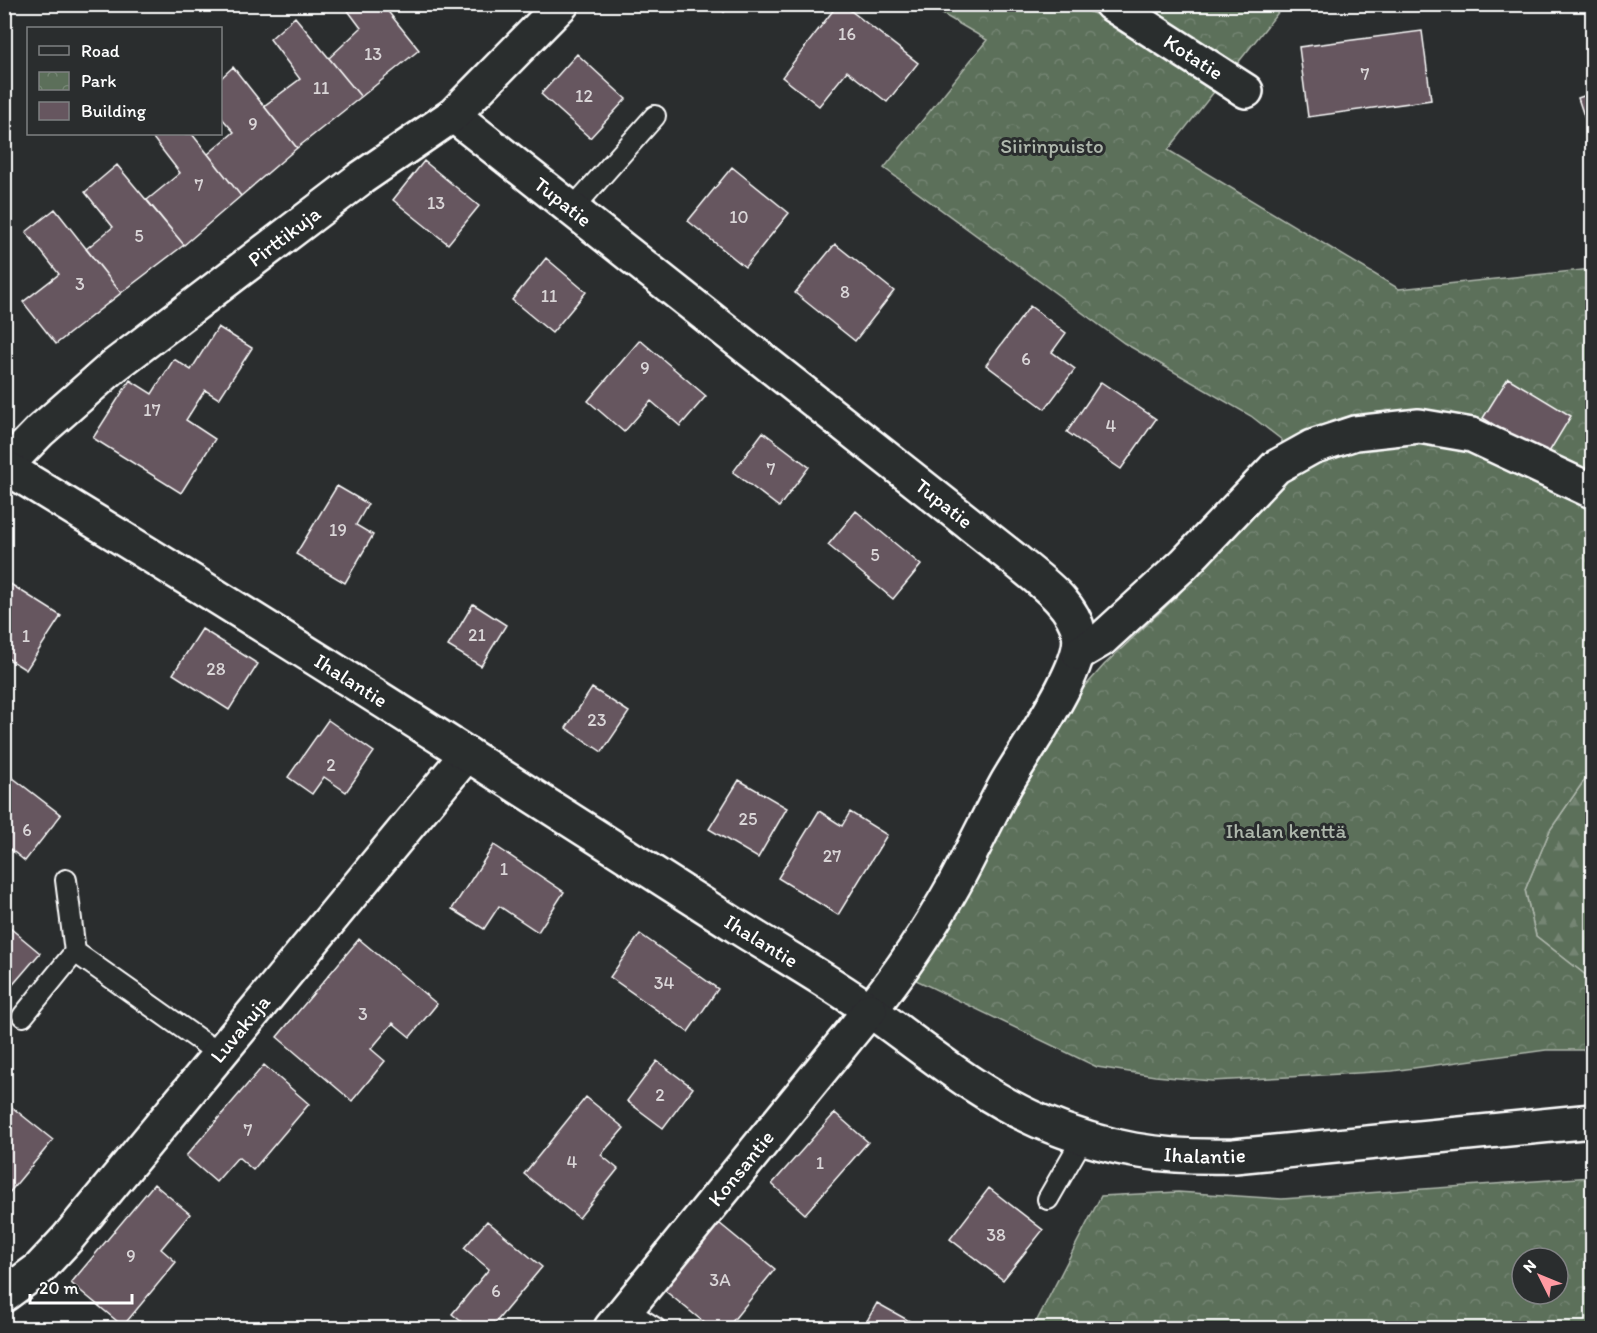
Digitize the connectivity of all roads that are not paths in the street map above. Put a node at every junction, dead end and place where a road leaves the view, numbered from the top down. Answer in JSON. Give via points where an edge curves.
{"nodes":[{"id":1,"x":562,"y":4,"type":"edge"},
{"id":2,"x":1111,"y":4,"type":"edge"},
{"id":3,"x":1246,"y":91,"type":"dead end"},
{"id":4,"x":453,"y":115,"type":"junction"},
{"id":5,"x":655,"y":116,"type":"dead end"},
{"id":6,"x":573,"y":208,"type":"junction"},
{"id":7,"x":5,"y":467,"type":"edge"},
{"id":8,"x":1593,"y":491,"type":"edge"},
{"id":9,"x":1079,"y":653,"type":"junction"},
{"id":10,"x":467,"y":754,"type":"junction"},
{"id":11,"x":66,"y":880,"type":"dead end"},
{"id":12,"x":75,"y":951,"type":"junction"},
{"id":13,"x":870,"y":1010,"type":"junction"},
{"id":14,"x":22,"y":1016,"type":"dead end"},
{"id":15,"x":218,"y":1053,"type":"junction"},
{"id":16,"x":1593,"y":1121,"type":"edge"},
{"id":17,"x":1083,"y":1138,"type":"junction"},
{"id":18,"x":1048,"y":1199,"type":"dead end"},
{"id":19,"x":4,"y":1295,"type":"edge"},
{"id":20,"x":619,"y":1319,"type":"edge"},
{"id":21,"x":655,"y":1329,"type":"edge"}],
"edges":[{"from":1,"to":4,"type":"street","name":"Pirttikuja"},
{"from":2,"to":3,"type":"street","name":"Kotatie"},
{"from":4,"to":6,"type":"street","name":"Tupatie"},
{"from":4,"to":7,"type":"street","name":"Pirttikuja","via":[[361,177],[114,366]]},
{"from":5,"to":6,"type":"lane"},
{"from":6,"to":9,"type":"street","name":"Tupatie","via":[[1055,595],[1072,615],[1079,634]]},
{"from":7,"to":10,"type":"street","name":"Ihalantie","via":[[213,592]]},
{"from":8,"to":9,"type":"street","via":[[1472,435],[1419,426],[1355,433],[1312,447],[1276,467],[1185,564],[1101,640]]},
{"from":9,"to":13,"type":"street","via":[[952,887],[893,982]]},
{"from":10,"to":13,"type":"street","name":"Ihalantie"},
{"from":10,"to":15,"type":"street","name":"Luvakuja"},
{"from":11,"to":12,"type":"lane"},
{"from":12,"to":14,"type":"lane"},
{"from":12,"to":15,"type":"lane"},
{"from":13,"to":17,"type":"street","name":"Ihalantie","via":[[987,1095]]},
{"from":13,"to":20,"type":"street","name":"Konsantie"},
{"from":15,"to":19,"type":"street","name":"Luvakuja","via":[[67,1239],[39,1269]]},
{"from":16,"to":17,"type":"street","name":"Ihalantie","via":[[1183,1158],[1131,1152]]},
{"from":17,"to":18,"type":"lane"},
{"from":20,"to":21,"type":"lane"}]}
